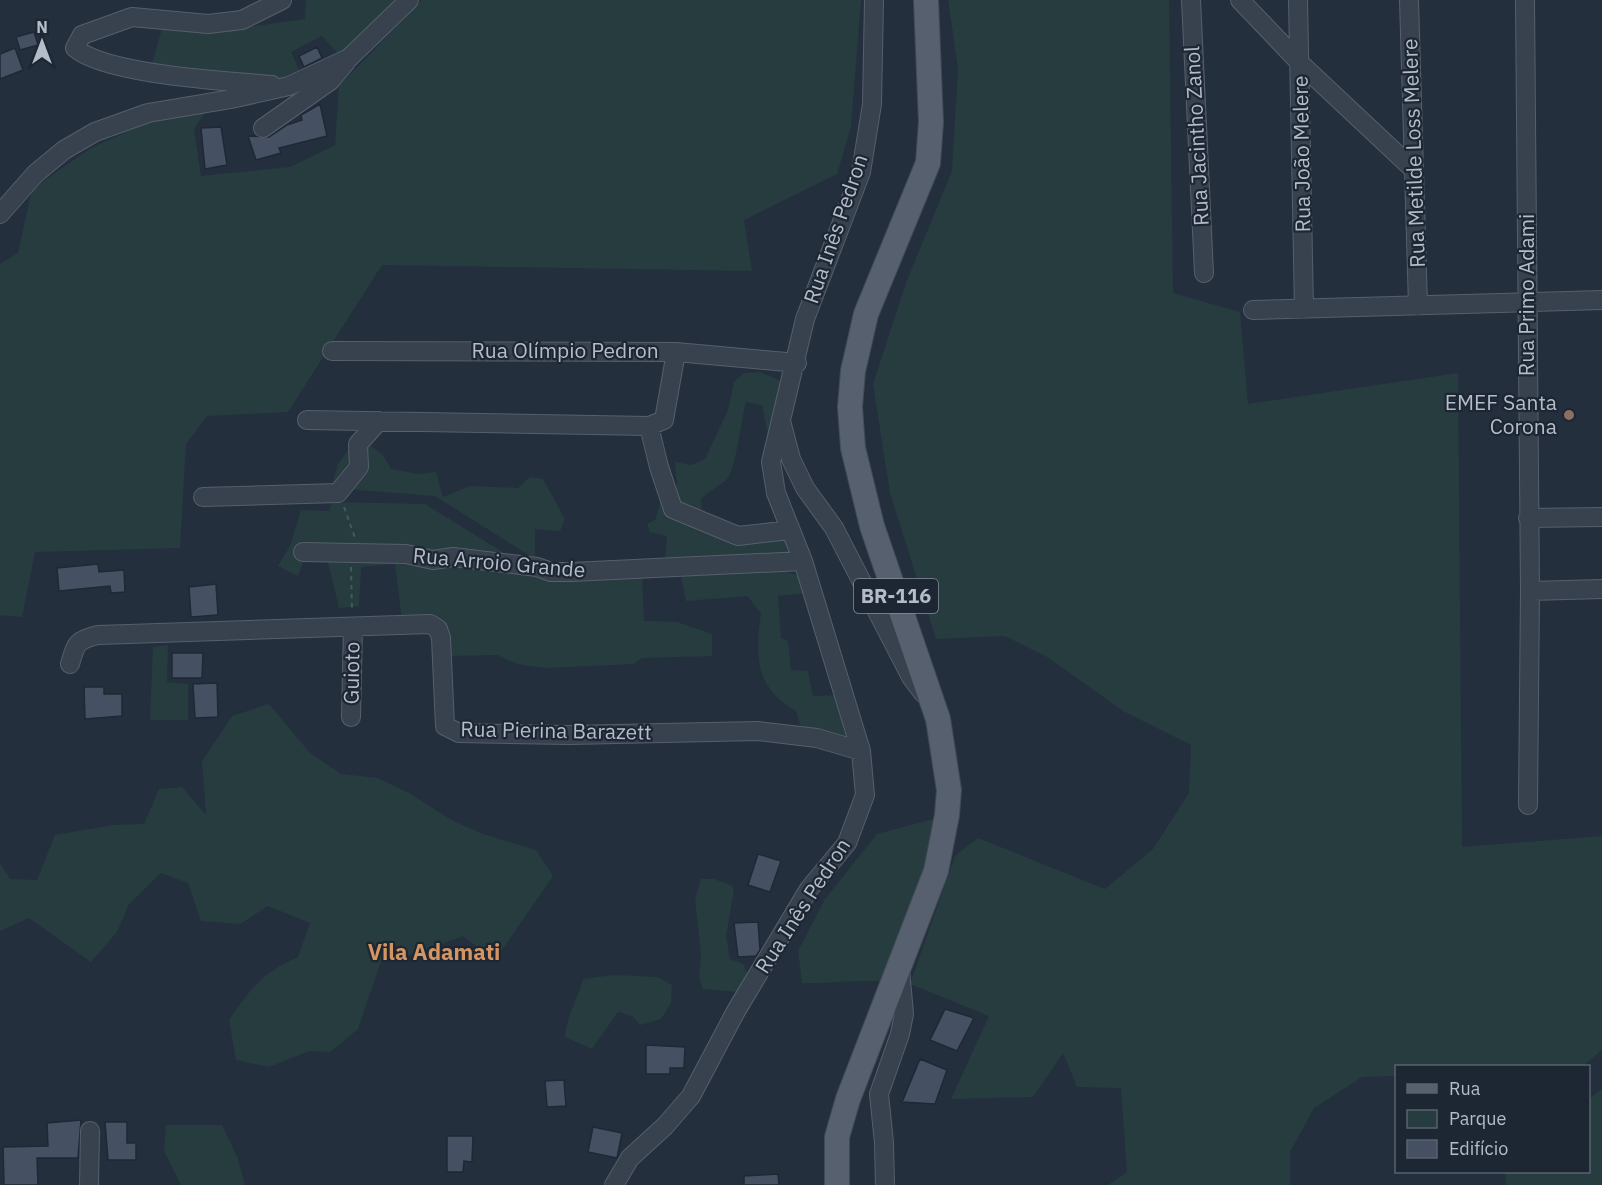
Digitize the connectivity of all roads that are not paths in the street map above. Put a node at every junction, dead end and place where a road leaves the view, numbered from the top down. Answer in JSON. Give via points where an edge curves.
{"nodes":[{"id":1,"x":282,"y":0,"type":"edge"},
{"id":2,"x":409,"y":0,"type":"edge"},
{"id":3,"x":874,"y":0,"type":"edge"},
{"id":4,"x":926,"y":0,"type":"edge"},
{"id":5,"x":1191,"y":0,"type":"edge"},
{"id":6,"x":1240,"y":0,"type":"edge"},
{"id":7,"x":1298,"y":0,"type":"edge"},
{"id":8,"x":1409,"y":0,"type":"edge"},
{"id":9,"x":1525,"y":0,"type":"edge"},
{"id":10,"x":349,"y":58,"type":"junction"},
{"id":11,"x":1301,"y":64,"type":"junction"},
{"id":12,"x":289,"y":86,"type":"junction"},
{"id":13,"x":263,"y":128,"type":"dead end"},
{"id":14,"x":1414,"y":170,"type":"junction"},
{"id":15,"x":0,"y":214,"type":"edge"},
{"id":16,"x":1204,"y":273,"type":"dead end"},
{"id":17,"x":1602,"y":300,"type":"edge"},
{"id":18,"x":1528,"y":301,"type":"junction"},
{"id":19,"x":1418,"y":306,"type":"junction"},
{"id":20,"x":1304,"y":309,"type":"junction"},
{"id":21,"x":1253,"y":310,"type":"dead end"},
{"id":22,"x":332,"y":351,"type":"dead end"},
{"id":23,"x":676,"y":352,"type":"junction"},
{"id":24,"x":796,"y":363,"type":"junction"},
{"id":25,"x":307,"y":420,"type":"dead end"},
{"id":26,"x":781,"y":420,"type":"junction"},
{"id":27,"x":379,"y":421,"type":"junction"},
{"id":28,"x":649,"y":426,"type":"junction"},
{"id":29,"x":202,"y":497,"type":"dead end"},
{"id":30,"x":1602,"y":517,"type":"edge"},
{"id":31,"x":1528,"y":518,"type":"junction"},
{"id":32,"x":790,"y":530,"type":"junction"},
{"id":33,"x":303,"y":552,"type":"dead end"},
{"id":34,"x":803,"y":561,"type":"junction"},
{"id":35,"x":1602,"y":589,"type":"edge"},
{"id":36,"x":1530,"y":591,"type":"junction"},
{"id":37,"x":353,"y":628,"type":"junction"},
{"id":38,"x":70,"y":664,"type":"dead end"},
{"id":39,"x":935,"y":710,"type":"junction"},
{"id":40,"x":351,"y":717,"type":"dead end"},
{"id":41,"x":861,"y":751,"type":"junction"},
{"id":42,"x":1528,"y":805,"type":"dead end"},
{"id":43,"x":900,"y":969,"type":"junction"},
{"id":44,"x":90,"y":1131,"type":"dead end"},
{"id":45,"x":89,"y":1185,"type":"edge"},
{"id":46,"x":614,"y":1185,"type":"edge"},
{"id":47,"x":837,"y":1185,"type":"edge"},
{"id":48,"x":885,"y":1185,"type":"edge"}],
"edges":[{"from":1,"to":12,"type":"street","via":[[252,16],[208,24],[132,17],[82,35],[75,48],[81,54],[147,71]]},
{"from":2,"to":10,"type":"street"},
{"from":3,"to":24,"type":"street","name":"Rua Inês Pedron","via":[[872,104],[861,172],[806,319]]},
{"from":4,"to":39,"type":"main road","number":"BR-116","via":[[931,122],[928,164],[866,314],[853,371],[850,407],[853,448],[872,526]]},
{"from":5,"to":16,"type":"street","name":"Rua Jacintho Zanol"},
{"from":6,"to":11,"type":"street"},
{"from":7,"to":11,"type":"street","name":"Rua João Melere"},
{"from":8,"to":14,"type":"street","name":"Rua Metilde Loss Melere"},
{"from":9,"to":18,"type":"street","name":"Rua Primo Adami"},
{"from":10,"to":12,"type":"street"},
{"from":10,"to":13,"type":"street","via":[[330,81]]},
{"from":11,"to":14,"type":"street"},
{"from":11,"to":20,"type":"street","name":"Rua João Melere"},
{"from":12,"to":15,"type":"street","via":[[148,113],[95,132],[64,150],[35,174]]},
{"from":14,"to":19,"type":"street","name":"Rua Metilde Loss Melere"},
{"from":17,"to":18,"type":"street"},
{"from":18,"to":19,"type":"street"},
{"from":18,"to":31,"type":"street","name":"Rua Primo Adami"},
{"from":19,"to":20,"type":"street"},
{"from":20,"to":21,"type":"street"},
{"from":22,"to":23,"type":"street","name":"Rua Olímpio Pedron"},
{"from":23,"to":24,"type":"street","name":"Rua Olímpio Pedron"},
{"from":23,"to":28,"type":"street","via":[[664,420]]},
{"from":24,"to":26,"type":"street","name":"Rua Inês Pedron"},
{"from":25,"to":27,"type":"street"},
{"from":26,"to":32,"type":"street","name":"Rua Inês Pedron","via":[[771,462],[776,493]]},
{"from":26,"to":39,"type":"street","name":"Rua Inês Pedron","via":[[791,459],[805,488],[834,528],[911,677]]},
{"from":27,"to":28,"type":"street"},
{"from":27,"to":29,"type":"street","via":[[358,444],[359,467],[338,493]]},
{"from":28,"to":32,"type":"street","via":[[673,509],[738,536]]},
{"from":30,"to":31,"type":"street"},
{"from":31,"to":36,"type":"street","name":"Rua Primo Adami"},
{"from":32,"to":34,"type":"street","name":"Rua Inês Pedron"},
{"from":33,"to":34,"type":"street","name":"Rua Arroio Grande","via":[[406,554],[433,560],[453,557],[561,572]]},
{"from":34,"to":41,"type":"street","name":"Rua Inês Pedron"},
{"from":35,"to":36,"type":"street"},
{"from":36,"to":42,"type":"street","name":"Rua Primo Adami"},
{"from":37,"to":38,"type":"street","name":"Rua Pierina Barazett","via":[[98,635],[82,639]]},
{"from":37,"to":40,"type":"street","name":"Guioto"},
{"from":37,"to":41,"type":"street","name":"Rua Pierina Barazett","via":[[430,624],[438,629],[445,726],[459,733],[758,731],[817,738]]},
{"from":39,"to":43,"type":"main road","number":"BR-116","via":[[945,754],[947,815],[936,871]]},
{"from":41,"to":46,"type":"street","name":"Rua Inês Pedron","via":[[865,795],[847,843],[809,889],[736,1011],[691,1096],[630,1158]]},
{"from":43,"to":47,"type":"main road","number":"BR-116","via":[[848,1099],[837,1137]]},
{"from":43,"to":48,"type":"street","via":[[904,1014],[879,1094]]},
{"from":44,"to":45,"type":"street"}]}
